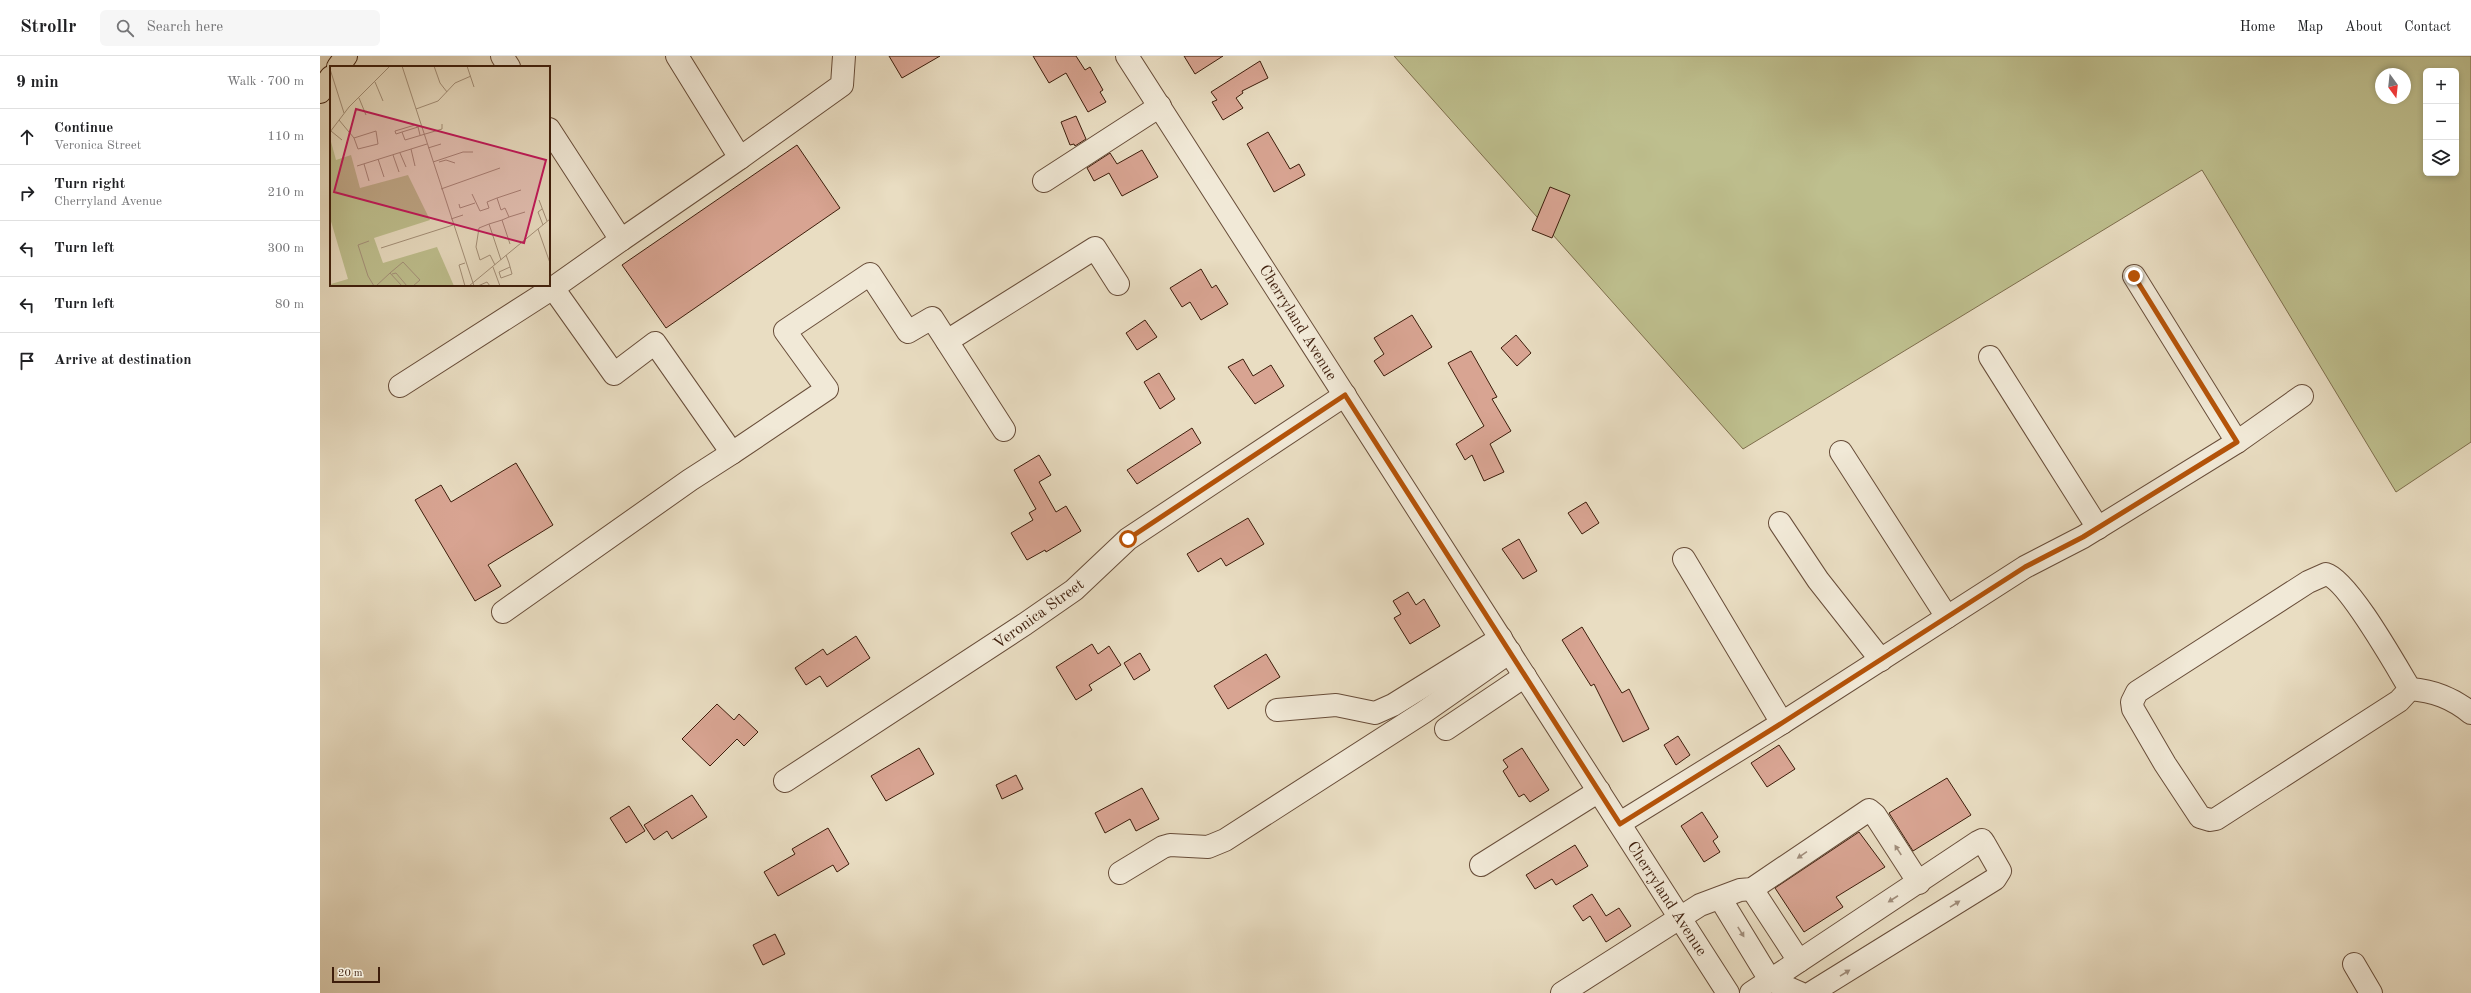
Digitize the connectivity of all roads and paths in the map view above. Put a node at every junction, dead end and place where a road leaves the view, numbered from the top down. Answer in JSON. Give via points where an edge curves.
{"nodes":[{"id":1,"x":346,"y":56,"type":"edge"},
{"id":2,"x":502,"y":56,"type":"edge"},
{"id":3,"x":677,"y":56,"type":"edge"},
{"id":4,"x":844,"y":56,"type":"edge"},
{"id":5,"x":1127,"y":56,"type":"edge"},
{"id":6,"x":339,"y":66,"type":"edge"},
{"id":7,"x":508,"y":66,"type":"edge"},
{"id":8,"x":330,"y":78,"type":"edge"},
{"id":9,"x":320,"y":92,"type":"edge"},
{"id":10,"x":1160,"y":106,"type":"junction"},
{"id":11,"x":550,"y":130,"type":"edge"},
{"id":12,"x":740,"y":158,"type":"junction"},
{"id":13,"x":1044,"y":181,"type":"dead end"},
{"id":14,"x":621,"y":240,"type":"junction"},
{"id":15,"x":2134,"y":276,"type":"dead end"},
{"id":16,"x":1118,"y":284,"type":"dead end"},
{"id":17,"x":553,"y":288,"type":"junction"},
{"id":18,"x":947,"y":341,"type":"junction"},
{"id":19,"x":1990,"y":357,"type":"dead end"},
{"id":20,"x":400,"y":386,"type":"dead end"},
{"id":21,"x":1345,"y":395,"type":"junction"},
{"id":22,"x":2302,"y":396,"type":"dead end"},
{"id":23,"x":1004,"y":430,"type":"dead end"},
{"id":24,"x":2237,"y":442,"type":"junction"},
{"id":25,"x":1841,"y":452,"type":"dead end"},
{"id":26,"x":732,"y":453,"type":"junction"},
{"id":27,"x":1780,"y":523,"type":"dead end"},
{"id":28,"x":2098,"y":528,"type":"junction"},
{"id":29,"x":1684,"y":559,"type":"dead end"},
{"id":30,"x":503,"y":612,"type":"dead end"},
{"id":31,"x":1947,"y":617,"type":"junction"},
{"id":32,"x":1505,"y":645,"type":"junction"},
{"id":33,"x":1881,"y":660,"type":"junction"},
{"id":34,"x":1525,"y":676,"type":"junction"},
{"id":35,"x":2410,"y":689,"type":"junction"},
{"id":36,"x":1277,"y":710,"type":"dead end"},
{"id":37,"x":2471,"y":713,"type":"edge"},
{"id":38,"x":1782,"y":723,"type":"junction"},
{"id":39,"x":1446,"y":728,"type":"dead end"},
{"id":40,"x":785,"y":782,"type":"dead end"},
{"id":41,"x":1599,"y":791,"type":"junction"},
{"id":42,"x":1620,"y":824,"type":"junction"},
{"id":43,"x":1481,"y":866,"type":"dead end"},
{"id":44,"x":1120,"y":873,"type":"dead end"},
{"id":45,"x":1919,"y":883,"type":"junction"},
{"id":46,"x":1752,"y":889,"type":"junction"},
{"id":47,"x":1720,"y":898,"type":"junction"},
{"id":48,"x":1680,"y":917,"type":"junction"},
{"id":49,"x":1799,"y":961,"type":"junction"},
{"id":50,"x":2354,"y":964,"type":"dead end"},
{"id":51,"x":1770,"y":980,"type":"junction"},
{"id":52,"x":1562,"y":993,"type":"edge"},
{"id":53,"x":1728,"y":993,"type":"edge"},
{"id":54,"x":1751,"y":993,"type":"edge"},
{"id":55,"x":1800,"y":993,"type":"edge"},
{"id":56,"x":1811,"y":993,"type":"edge"},
{"id":57,"x":2372,"y":993,"type":"edge"}],
"edges":[{"from":1,"to":6,"type":"main road"},
{"from":2,"to":7,"type":"street"},
{"from":3,"to":12,"type":"street"},
{"from":4,"to":12,"type":"street","via":[[842,85]]},
{"from":5,"to":10,"type":"street","name":"Cherryland Avenue"},
{"from":8,"to":9,"type":"main road"},
{"from":10,"to":13,"type":"street"},
{"from":10,"to":21,"type":"street","name":"Cherryland Avenue"},
{"from":11,"to":14,"type":"street"},
{"from":12,"to":14,"type":"street"},
{"from":14,"to":17,"type":"street"},
{"from":15,"to":24,"type":"street"},
{"from":16,"to":18,"type":"street","via":[[1095,248]]},
{"from":17,"to":20,"type":"street"},
{"from":17,"to":26,"type":"street","via":[[614,374],[655,344]]},
{"from":18,"to":23,"type":"street"},
{"from":18,"to":26,"type":"street","via":[[932,318],[908,332],[870,274],[785,331],[827,389]]},
{"from":19,"to":28,"type":"street"},
{"from":21,"to":32,"type":"street","name":"Cherryland Avenue"},
{"from":21,"to":40,"type":"street","name":"Veronica Street","via":[[1128,539],[1074,590],[1031,620]]},
{"from":22,"to":24,"type":"street"},
{"from":24,"to":28,"type":"street"},
{"from":25,"to":31,"type":"street"},
{"from":26,"to":30,"type":"street"},
{"from":27,"to":33,"type":"street","via":[[1818,580]]},
{"from":28,"to":31,"type":"street","via":[[2025,567]]},
{"from":29,"to":38,"type":"street"},
{"from":31,"to":33,"type":"street"},
{"from":32,"to":34,"type":"street","name":"Cherryland Avenue"},
{"from":32,"to":36,"type":"street","via":[[1375,713],[1336,705]]},
{"from":32,"to":44,"type":"street","via":[[1424,712],[1225,840],[1208,847],[1163,847]]},
{"from":33,"to":38,"type":"street"},
{"from":34,"to":39,"type":"street"},
{"from":34,"to":41,"type":"street","name":"Cherryland Avenue"},
{"from":35,"to":35,"type":"street","via":[[2399,701],[2216,819],[2210,820],[2200,817],[2165,764],[2133,709],[2132,702],[2137,692],[2197,652],[2308,582],[2326,574],[2333,576],[2347,591]]},
{"from":35,"to":37,"type":"street","via":[[2430,691],[2455,700]]},
{"from":38,"to":42,"type":"street"},
{"from":41,"to":42,"type":"street","name":"Cherryland Avenue"},
{"from":41,"to":43,"type":"street"},
{"from":42,"to":48,"type":"street","name":"Cherryland Avenue"},
{"from":45,"to":46,"type":"street","one_way":true,"via":[[1875,815],[1869,810]]},
{"from":45,"to":49,"type":"street","one_way":true},
{"from":56,"to":45,"type":"street","one_way":true,"via":[[1995,879],[2000,871],[1982,840]]},
{"from":46,"to":47,"type":"street","via":[[1740,890]]},
{"from":46,"to":49,"type":"street"},
{"from":47,"to":48,"type":"street","via":[[1700,904]]},
{"from":47,"to":51,"type":"street","one_way":true},
{"from":48,"to":52,"type":"street"},
{"from":48,"to":53,"type":"street","name":"Cherryland Avenue"},
{"from":49,"to":51,"type":"street"},
{"from":50,"to":57,"type":"street"},
{"from":51,"to":54,"type":"street"},
{"from":51,"to":55,"type":"street"}]}
